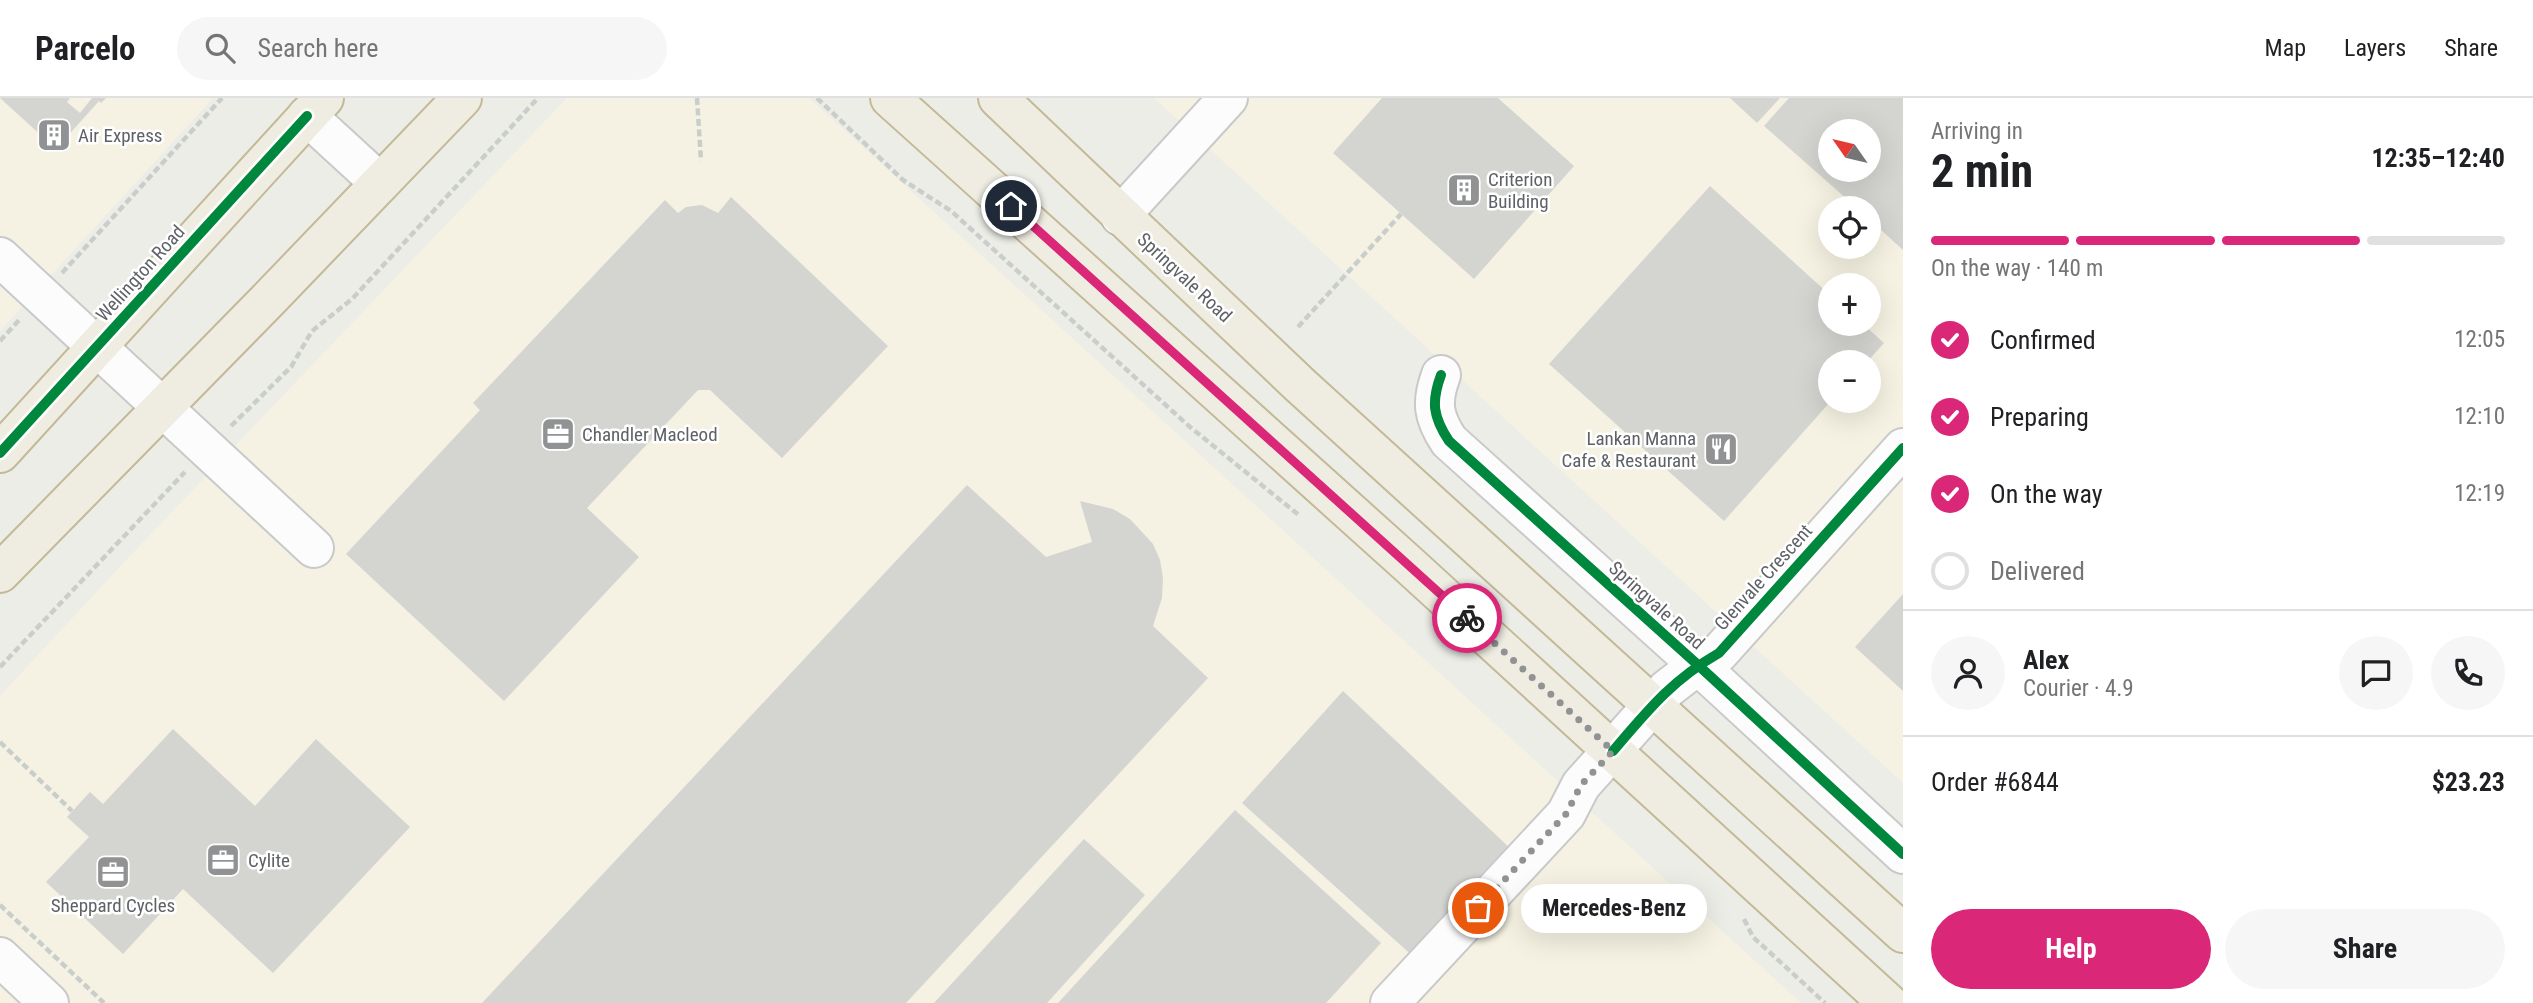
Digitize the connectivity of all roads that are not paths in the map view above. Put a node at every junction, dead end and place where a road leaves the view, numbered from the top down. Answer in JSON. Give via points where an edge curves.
{"nodes":[{"id":1,"x":462,"y":98,"type":"edge"},
{"id":2,"x":890,"y":98,"type":"edge"},
{"id":3,"x":998,"y":98,"type":"edge"},
{"id":4,"x":1228,"y":98,"type":"edge"},
{"id":5,"x":315,"y":107,"type":"edge"},
{"id":6,"x":380,"y":183,"type":"junction"},
{"id":7,"x":1120,"y":216,"type":"junction"},
{"id":8,"x":0,"y":257,"type":"edge"},
{"id":9,"x":98,"y":347,"type":"junction"},
{"id":10,"x":1441,"y":376,"type":"dead end"},
{"id":11,"x":162,"y":408,"type":"junction"},
{"id":12,"x":1903,"y":448,"type":"edge"},
{"id":13,"x":0,"y":453,"type":"edge"},
{"id":14,"x":314,"y":548,"type":"dead end"},
{"id":15,"x":0,"y":573,"type":"edge"},
{"id":16,"x":1698,"y":665,"type":"junction"},
{"id":17,"x":1653,"y":705,"type":"junction"},
{"id":18,"x":1613,"y":751,"type":"junction"},
{"id":19,"x":1903,"y":854,"type":"edge"},
{"id":20,"x":1903,"y":933,"type":"edge"},
{"id":21,"x":0,"y":957,"type":"edge"},
{"id":22,"x":48,"y":1003,"type":"edge"},
{"id":23,"x":1390,"y":1003,"type":"edge"},
{"id":24,"x":1888,"y":1003,"type":"edge"}],
"edges":[{"from":1,"to":6,"type":"highway"},
{"from":2,"to":18,"type":"highway"},
{"from":3,"to":7,"type":"highway","name":"Springvale Road"},
{"from":4,"to":7,"type":"street"},
{"from":5,"to":6,"type":"street"},
{"from":5,"to":9,"type":"highway","name":"Wellington Road"},
{"from":6,"to":11,"type":"highway"},
{"from":7,"to":17,"type":"highway","name":"Springvale Road"},
{"from":8,"to":9,"type":"street"},
{"from":9,"to":11,"type":"street"},
{"from":9,"to":13,"type":"highway","name":"Wellington Road"},
{"from":10,"to":16,"type":"street","name":"Springvale Road","via":[[1434,394],[1436,419],[1448,441]]},
{"from":11,"to":14,"type":"street"},
{"from":11,"to":15,"type":"highway"},
{"from":12,"to":16,"type":"street","name":"Glenvale Crescent","via":[[1719,653]]},
{"from":16,"to":17,"type":"street","name":"Glenvale Crescent"},
{"from":16,"to":19,"type":"street","name":"Springvale Road"},
{"from":17,"to":18,"type":"street","name":"Glenvale Crescent"},
{"from":17,"to":20,"type":"highway","name":"Springvale Road"},
{"from":18,"to":23,"type":"street","name":"Glenvale Crescent","via":[[1581,785],[1566,814]]},
{"from":18,"to":24,"type":"highway"},
{"from":21,"to":22,"type":"street"}]}
